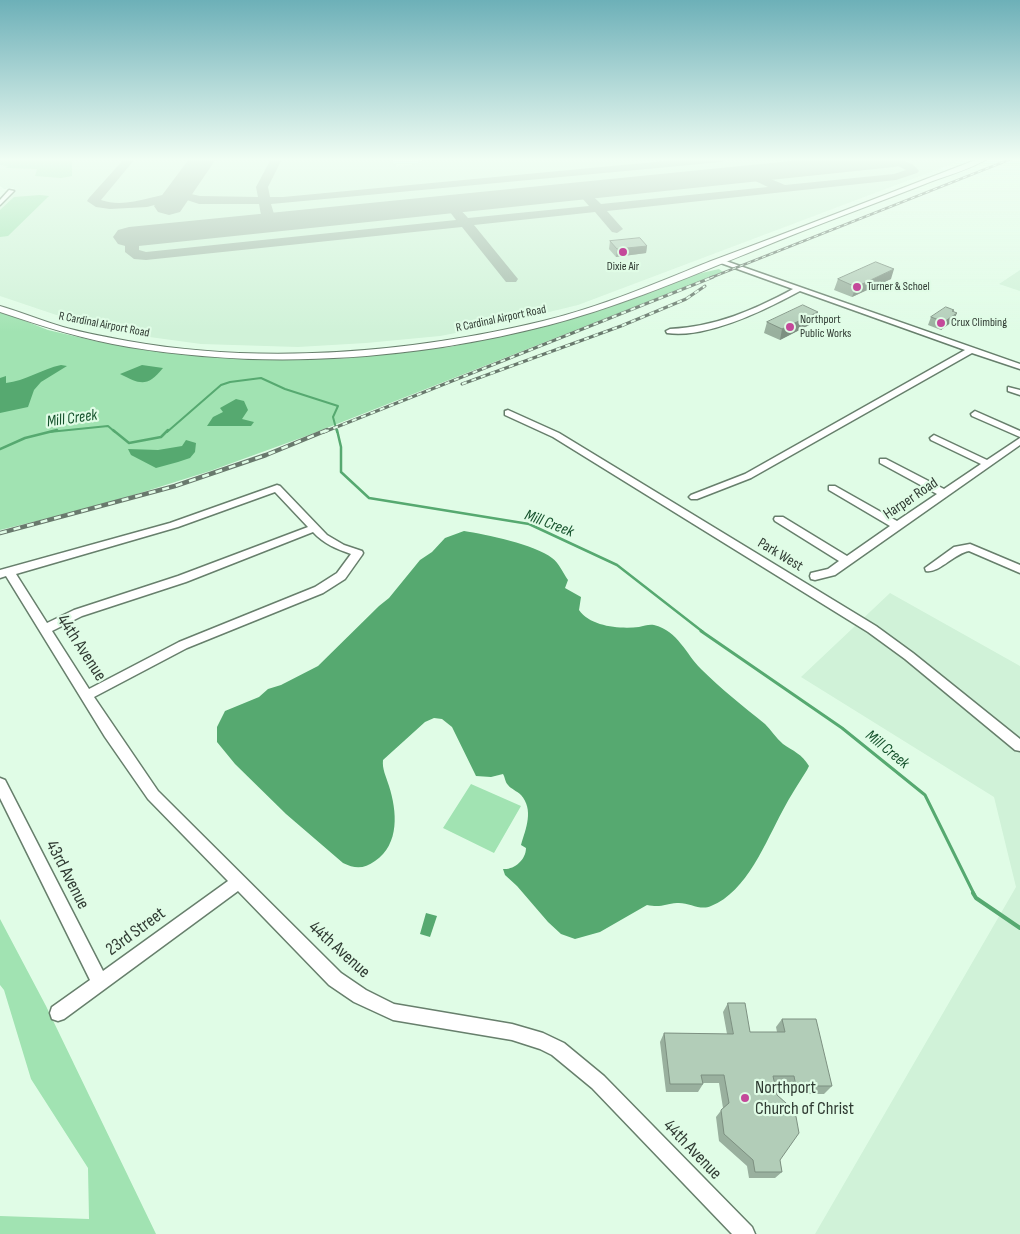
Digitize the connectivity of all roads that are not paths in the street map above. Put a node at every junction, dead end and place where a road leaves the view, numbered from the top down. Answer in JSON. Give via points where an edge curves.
{"nodes":[{"id":1,"x":835,"y":217,"type":"edge"},
{"id":2,"x":720,"y":261,"type":"junction"},
{"id":3,"x":799,"y":290,"type":"junction"},
{"id":4,"x":0,"y":309,"type":"edge"},
{"id":5,"x":670,"y":331,"type":"dead end"},
{"id":6,"x":971,"y":350,"type":"junction"},
{"id":7,"x":1020,"y":367,"type":"edge"},
{"id":8,"x":1011,"y":389,"type":"dead end"},
{"id":9,"x":1020,"y":393,"type":"edge"},
{"id":10,"x":508,"y":413,"type":"dead end"},
{"id":11,"x":975,"y":414,"type":"dead end"},
{"id":12,"x":1020,"y":434,"type":"edge"},
{"id":13,"x":934,"y":438,"type":"dead end"},
{"id":14,"x":1020,"y":440,"type":"edge"},
{"id":15,"x":883,"y":461,"type":"dead end"},
{"id":16,"x":987,"y":463,"type":"junction"},
{"id":17,"x":832,"y":488,"type":"dead end"},
{"id":18,"x":945,"y":494,"type":"junction"},
{"id":19,"x":694,"y":498,"type":"dead end"},
{"id":20,"x":779,"y":519,"type":"dead end"},
{"id":21,"x":898,"y":526,"type":"junction"},
{"id":22,"x":314,"y":528,"type":"junction"},
{"id":23,"x":846,"y":561,"type":"junction"},
{"id":24,"x":930,"y":568,"type":"dead end"},
{"id":25,"x":1020,"y":569,"type":"edge"},
{"id":26,"x":5,"y":573,"type":"edge"},
{"id":27,"x":816,"y":576,"type":"dead end"},
{"id":28,"x":45,"y":629,"type":"junction"},
{"id":29,"x":87,"y":694,"type":"junction"},
{"id":30,"x":1020,"y":746,"type":"edge"},
{"id":31,"x":0,"y":784,"type":"edge"},
{"id":32,"x":238,"y":882,"type":"junction"},
{"id":33,"x":100,"y":982,"type":"junction"},
{"id":34,"x":58,"y":1013,"type":"dead end"},
{"id":35,"x":745,"y":1234,"type":"edge"}],
"edges":[{"from":1,"to":2,"type":"main road","name":"R Cardinal Airport Road"},
{"from":2,"to":3,"type":"street"},
{"from":2,"to":4,"type":"main road","name":"R Cardinal Airport Road","via":[[602,306],[546,323],[482,337],[375,351],[264,355],[158,348],[67,331]]},
{"from":3,"to":5,"type":"street","via":[[721,323]]},
{"from":3,"to":6,"type":"street"},
{"from":6,"to":7,"type":"street"},
{"from":6,"to":19,"type":"street","via":[[748,476]]},
{"from":8,"to":9,"type":"street"},
{"from":10,"to":30,"type":"street","name":"Park West","via":[[556,435],[872,629]]},
{"from":11,"to":12,"type":"street"},
{"from":13,"to":16,"type":"street"},
{"from":14,"to":16,"type":"street","name":"Harper Road"},
{"from":15,"to":18,"type":"street"},
{"from":16,"to":18,"type":"street","name":"Harper Road"},
{"from":17,"to":21,"type":"street"},
{"from":18,"to":21,"type":"street","name":"Harper Road"},
{"from":20,"to":23,"type":"street"},
{"from":21,"to":23,"type":"street","name":"Harper Road"},
{"from":22,"to":26,"type":"street","via":[[277,488],[174,525]]},
{"from":22,"to":28,"type":"street","via":[[182,579],[78,613]]},
{"from":22,"to":29,"type":"street","via":[[330,542],[358,553],[332,583],[183,645]]},
{"from":23,"to":27,"type":"street","name":"Harper Road","via":[[831,572]]},
{"from":24,"to":25,"type":"street","via":[[958,549],[970,547]]},
{"from":26,"to":28,"type":"street","name":"44th Avenue"},
{"from":28,"to":29,"type":"street","name":"44th Avenue"},
{"from":29,"to":32,"type":"street","name":"44th Avenue","via":[[153,795]]},
{"from":31,"to":33,"type":"street","name":"43rd Avenue"},
{"from":32,"to":33,"type":"street","name":"23rd Street"},
{"from":32,"to":35,"type":"street","name":"44th Avenue","via":[[335,979],[360,996],[393,1012],[512,1032],[558,1049],[598,1082]]},
{"from":33,"to":34,"type":"street","name":"23rd Street"}]}
